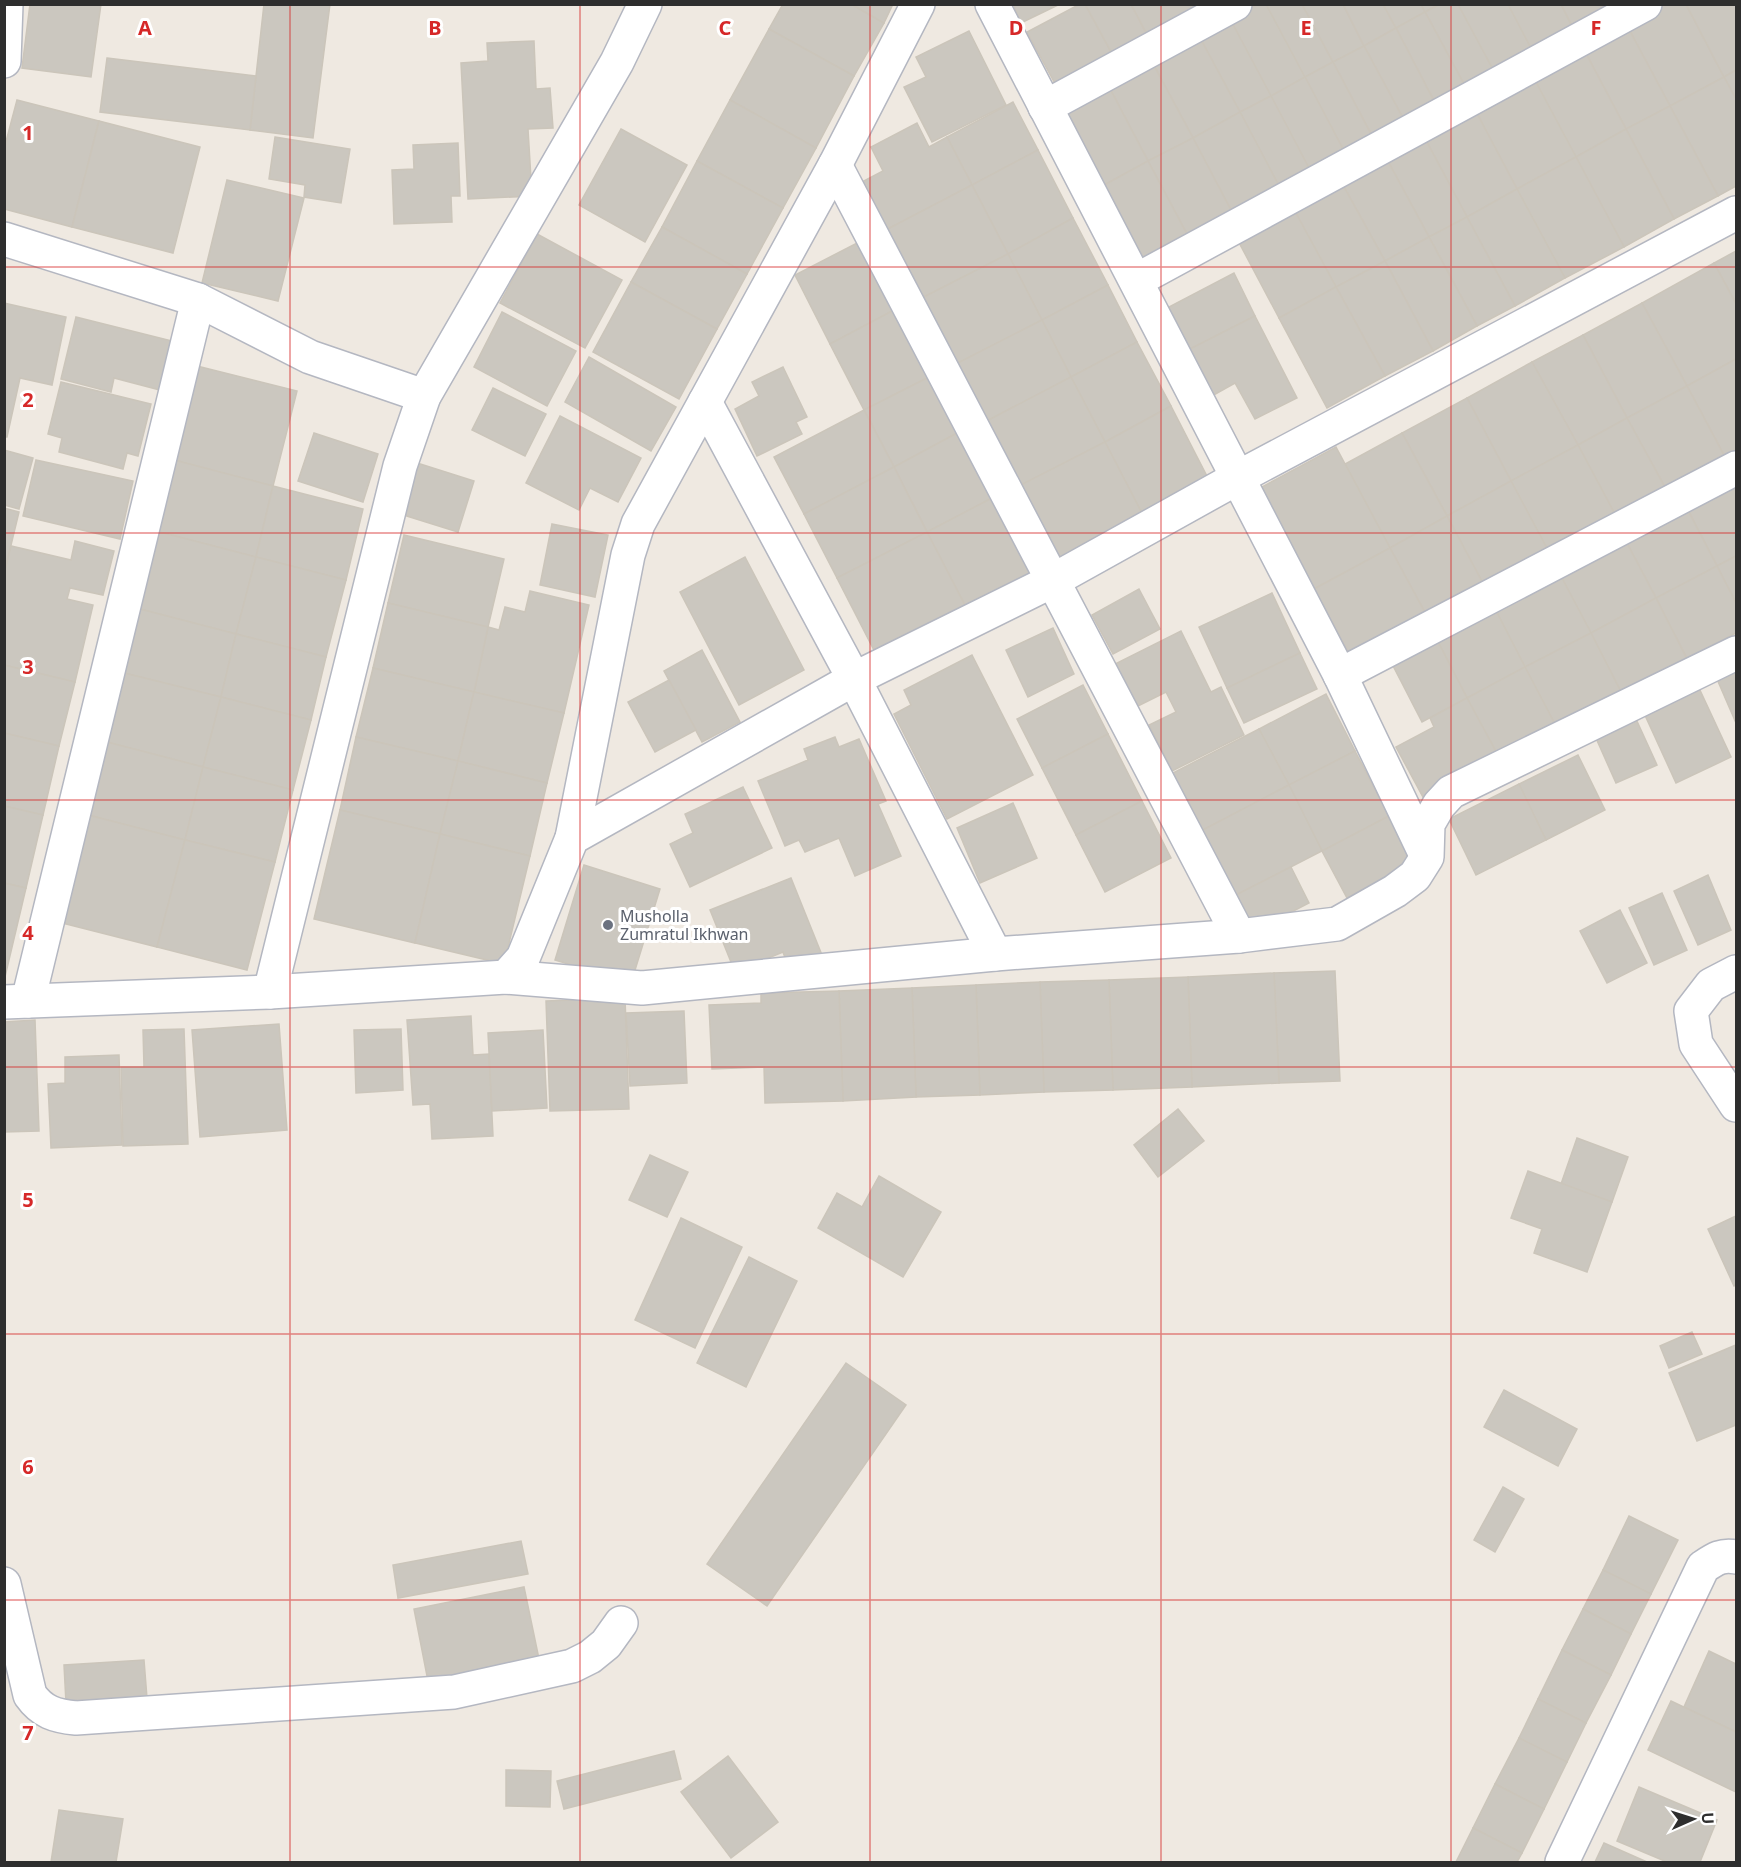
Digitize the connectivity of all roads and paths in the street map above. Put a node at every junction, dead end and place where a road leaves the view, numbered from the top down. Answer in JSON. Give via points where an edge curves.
{"nodes":[{"id":1,"x":6,"y":4,"type":"edge"},
{"id":2,"x":918,"y":4,"type":"edge"},
{"id":3,"x":992,"y":4,"type":"edge"},
{"id":4,"x":1234,"y":4,"type":"edge"},
{"id":5,"x":1645,"y":4,"type":"edge"},
{"id":6,"x":635,"y":6,"type":"edge"},
{"id":7,"x":4,"y":61,"type":"edge"},
{"id":8,"x":1045,"y":107,"type":"junction"},
{"id":9,"x":835,"y":165,"type":"junction"},
{"id":10,"x":1737,"y":213,"type":"edge"},
{"id":11,"x":4,"y":239,"type":"edge"},
{"id":12,"x":1137,"y":280,"type":"junction"},
{"id":13,"x":198,"y":300,"type":"junction"},
{"id":14,"x":424,"y":396,"type":"junction"},
{"id":15,"x":705,"y":402,"type":"junction"},
{"id":16,"x":1737,"y":468,"type":"edge"},
{"id":17,"x":1239,"y":477,"type":"junction"},
{"id":18,"x":1052,"y":581,"type":"junction"},
{"id":19,"x":1737,"y":653,"type":"edge"},
{"id":20,"x":1340,"y":675,"type":"junction"},
{"id":21,"x":854,"y":679,"type":"junction"},
{"id":22,"x":572,"y":838,"type":"junction"},
{"id":23,"x":1427,"y":857,"type":"junction"},
{"id":24,"x":1239,"y":936,"type":"junction"},
{"id":25,"x":995,"y":954,"type":"junction"},
{"id":26,"x":1737,"y":972,"type":"edge"},
{"id":27,"x":506,"y":977,"type":"junction"},
{"id":28,"x":270,"y":992,"type":"junction"},
{"id":29,"x":16,"y":1002,"type":"edge"},
{"id":30,"x":1737,"y":1105,"type":"edge"},
{"id":31,"x":1737,"y":1557,"type":"edge"},
{"id":32,"x":4,"y":1584,"type":"edge"},
{"id":33,"x":621,"y":1623,"type":"dead end"},
{"id":34,"x":1562,"y":1863,"type":"edge"}],
"edges":[{"from":1,"to":7,"type":"street"},
{"from":2,"to":9,"type":"street"},
{"from":3,"to":8,"type":"street"},
{"from":4,"to":8,"type":"street"},
{"from":5,"to":12,"type":"street"},
{"from":6,"to":14,"type":"street","via":[[617,62]]},
{"from":8,"to":12,"type":"street"},
{"from":9,"to":15,"type":"street"},
{"from":9,"to":18,"type":"street"},
{"from":10,"to":17,"type":"street"},
{"from":11,"to":13,"type":"street"},
{"from":12,"to":17,"type":"street"},
{"from":13,"to":14,"type":"street","via":[[310,357]]},
{"from":13,"to":29,"type":"street"},
{"from":14,"to":28,"type":"street","via":[[400,466]]},
{"from":15,"to":21,"type":"street"},
{"from":15,"to":22,"type":"street","via":[[653,493],[628,555]]},
{"from":16,"to":20,"type":"street"},
{"from":17,"to":18,"type":"street"},
{"from":17,"to":20,"type":"street"},
{"from":18,"to":21,"type":"street"},
{"from":18,"to":24,"type":"street"},
{"from":19,"to":23,"type":"street","via":[[1451,792],[1428,824]]},
{"from":20,"to":23,"type":"street"},
{"from":21,"to":22,"type":"street"},
{"from":21,"to":25,"type":"street"},
{"from":22,"to":27,"type":"street","via":[[523,958]]},
{"from":23,"to":24,"type":"street","via":[[1415,876],[1395,891],[1337,924]]},
{"from":24,"to":25,"type":"street"},
{"from":25,"to":27,"type":"street","via":[[642,987]]},
{"from":26,"to":30,"type":"street","via":[[1711,985],[1691,1011],[1696,1044]]},
{"from":27,"to":28,"type":"street"},
{"from":28,"to":29,"type":"street"},
{"from":31,"to":34,"type":"street","via":[[1718,1557],[1702,1567]]},
{"from":32,"to":33,"type":"street","via":[[30,1695],[47,1712],[76,1718],[454,1692],[572,1666],[606,1644]]}]}
